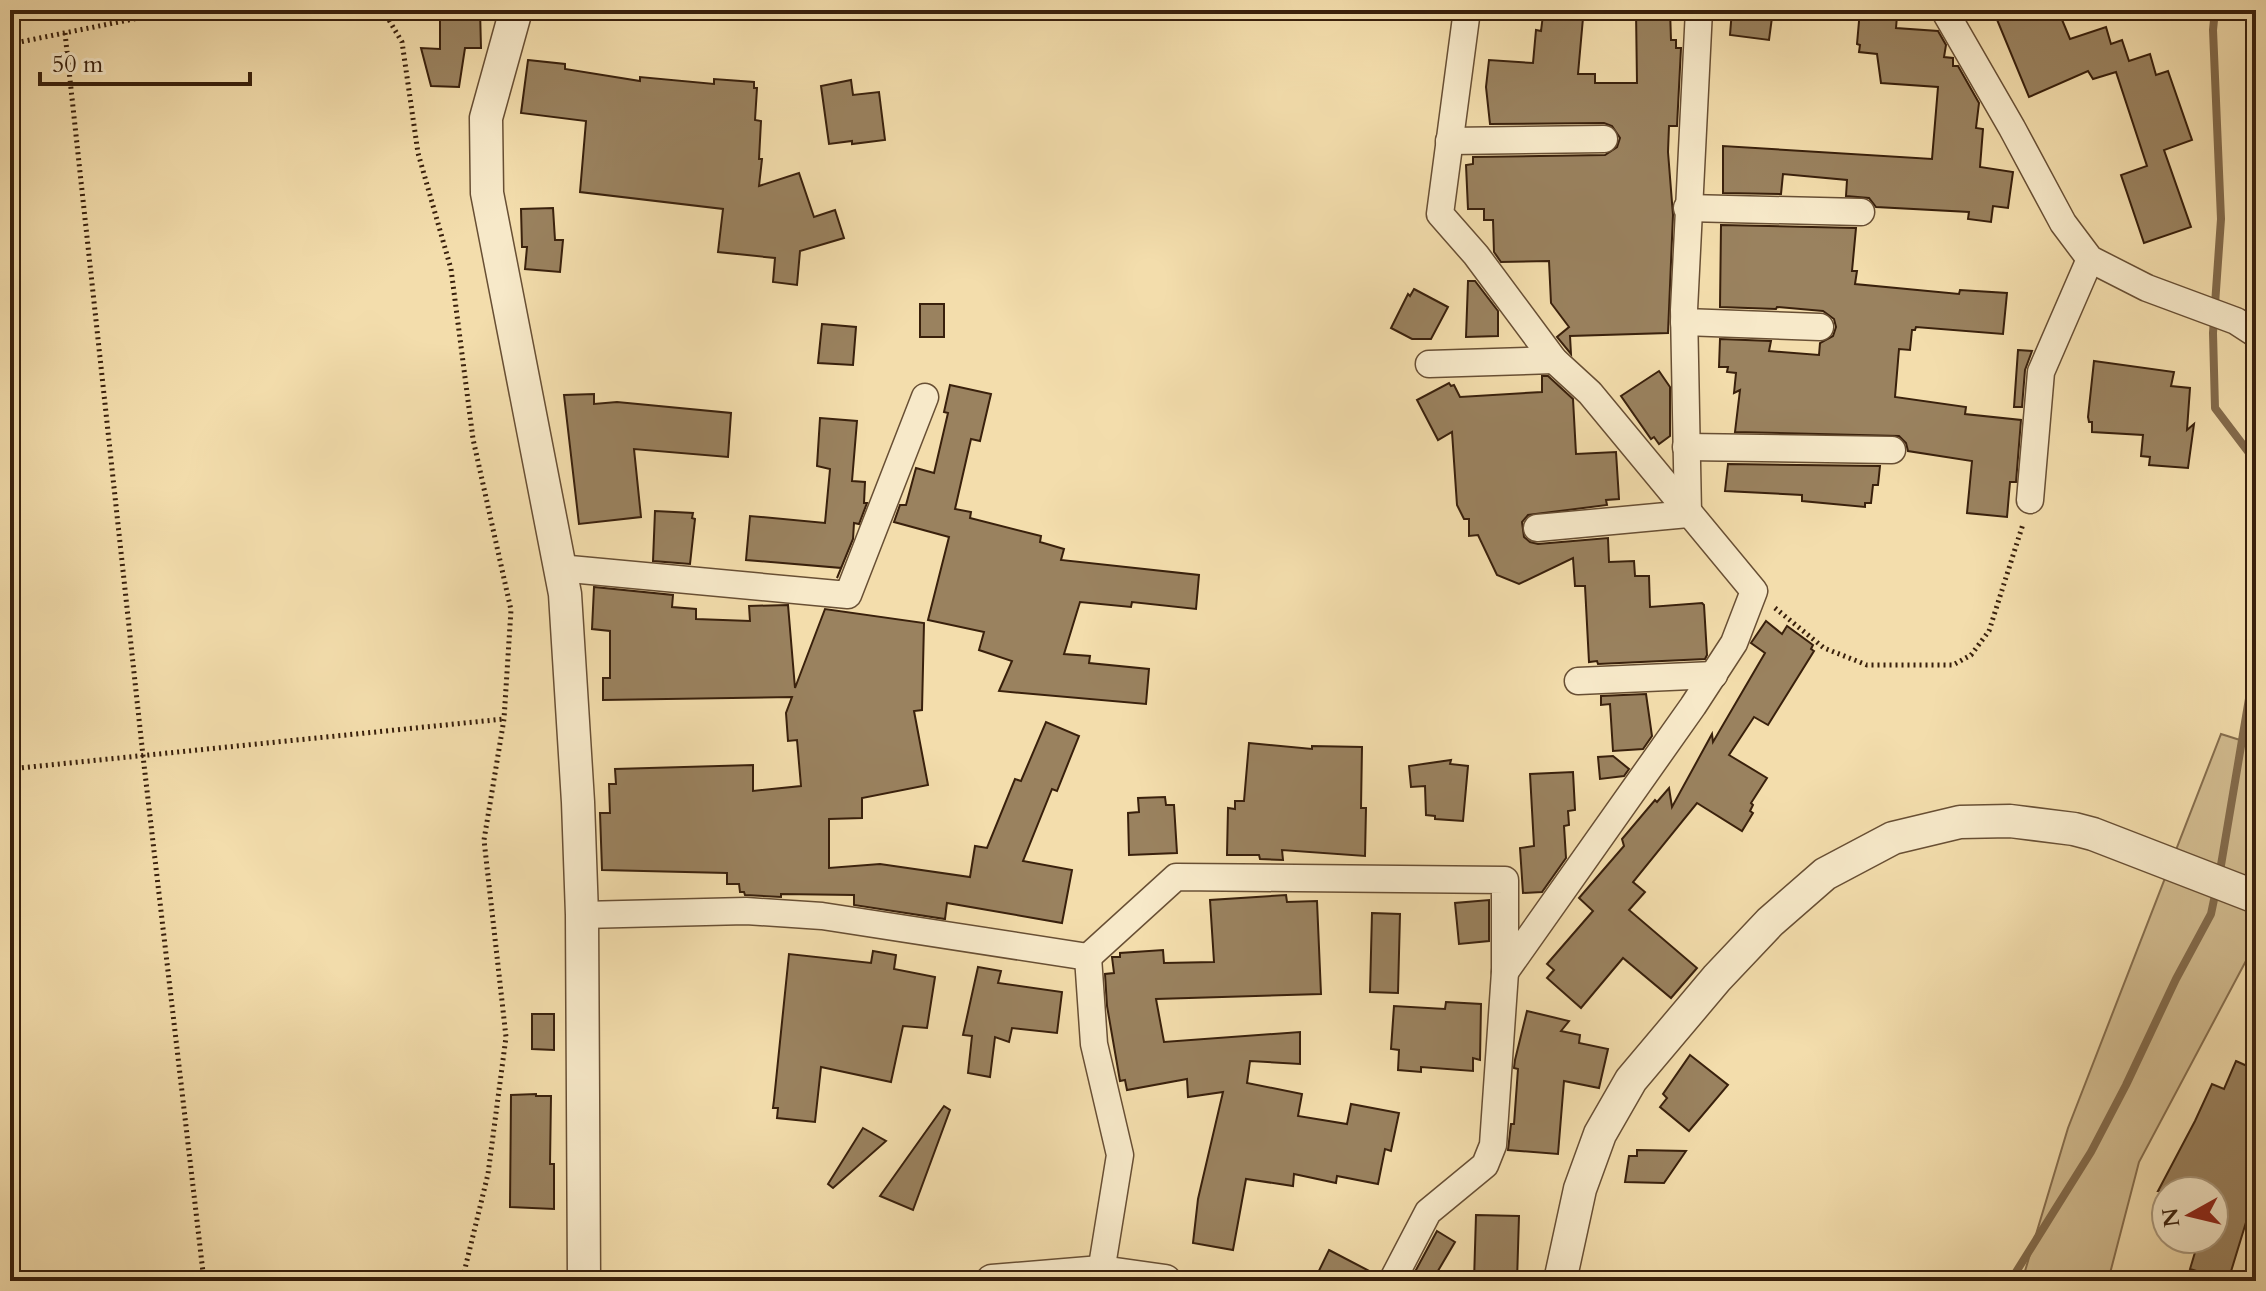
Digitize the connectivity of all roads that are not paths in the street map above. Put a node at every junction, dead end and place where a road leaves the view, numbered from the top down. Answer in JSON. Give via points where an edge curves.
{"nodes":[{"id":1,"x":516,"y":10,"type":"edge"},
{"id":2,"x":1467,"y":10,"type":"edge"},
{"id":3,"x":1699,"y":10,"type":"edge"},
{"id":4,"x":1944,"y":10,"type":"edge"},
{"id":5,"x":1604,"y":139,"type":"dead end"},
{"id":6,"x":1449,"y":141,"type":"junction"},
{"id":7,"x":1687,"y":208,"type":"junction"},
{"id":8,"x":1861,"y":212,"type":"dead end"},
{"id":9,"x":2090,"y":259,"type":"junction"},
{"id":10,"x":1684,"y":322,"type":"junction"},
{"id":11,"x":1820,"y":327,"type":"dead end"},
{"id":12,"x":2246,"y":327,"type":"edge"},
{"id":13,"x":1554,"y":360,"type":"junction"},
{"id":14,"x":1429,"y":364,"type":"dead end"},
{"id":15,"x":925,"y":397,"type":"dead end"},
{"id":16,"x":1686,"y":447,"type":"junction"},
{"id":17,"x":1892,"y":450,"type":"dead end"},
{"id":18,"x":2030,"y":500,"type":"road end"},
{"id":19,"x":1688,"y":514,"type":"junction"},
{"id":20,"x":1537,"y":528,"type":"dead end"},
{"id":21,"x":559,"y":568,"type":"junction"},
{"id":22,"x":1714,"y":675,"type":"junction"},
{"id":23,"x":1578,"y":681,"type":"dead end"},
{"id":24,"x":2256,"y":897,"type":"edge"},
{"id":25,"x":582,"y":915,"type":"junction"},
{"id":26,"x":1088,"y":957,"type":"junction"},
{"id":27,"x":1505,"y":972,"type":"junction"},
{"id":28,"x":1101,"y":1272,"type":"junction"},
{"id":29,"x":584,"y":1281,"type":"edge"},
{"id":30,"x":992,"y":1281,"type":"edge"},
{"id":31,"x":1165,"y":1281,"type":"edge"},
{"id":32,"x":1392,"y":1281,"type":"edge"},
{"id":33,"x":1560,"y":1281,"type":"edge"}],
"edges":[{"from":1,"to":21,"type":"street","via":[[486,118],[487,193]]},
{"from":2,"to":6,"type":"street"},
{"from":3,"to":7,"type":"street"},
{"from":4,"to":9,"type":"street","via":[[2063,223]]},
{"from":5,"to":6,"type":"street"},
{"from":6,"to":13,"type":"street","via":[[1440,214]]},
{"from":7,"to":8,"type":"street"},
{"from":7,"to":10,"type":"street"},
{"from":9,"to":12,"type":"street"},
{"from":9,"to":18,"type":"street","via":[[2041,372]]},
{"from":10,"to":11,"type":"street"},
{"from":10,"to":16,"type":"street"},
{"from":13,"to":14,"type":"street"},
{"from":13,"to":19,"type":"street","via":[[1590,393]]},
{"from":15,"to":21,"type":"street","via":[[848,595]]},
{"from":16,"to":17,"type":"street"},
{"from":16,"to":19,"type":"street"},
{"from":19,"to":20,"type":"street"},
{"from":19,"to":22,"type":"street","via":[[1754,591],[1734,643]]},
{"from":21,"to":25,"type":"street","via":[[565,594]]},
{"from":22,"to":23,"type":"street"},
{"from":22,"to":27,"type":"street"},
{"from":24,"to":33,"type":"street","via":[[2093,834],[2010,821],[1960,822],[1893,838],[1825,874],[1749,944],[1631,1080],[1600,1134],[1580,1189]]},
{"from":25,"to":26,"type":"street","via":[[746,911],[822,916]]},
{"from":25,"to":29,"type":"street"},
{"from":26,"to":27,"type":"street","via":[[1176,877],[1505,880]]},
{"from":26,"to":28,"type":"street","via":[[1094,1044],[1120,1155]]},
{"from":27,"to":32,"type":"street","via":[[1493,1145],[1485,1165],[1428,1212]]},
{"from":28,"to":30,"type":"street"},
{"from":28,"to":31,"type":"street"}]}
